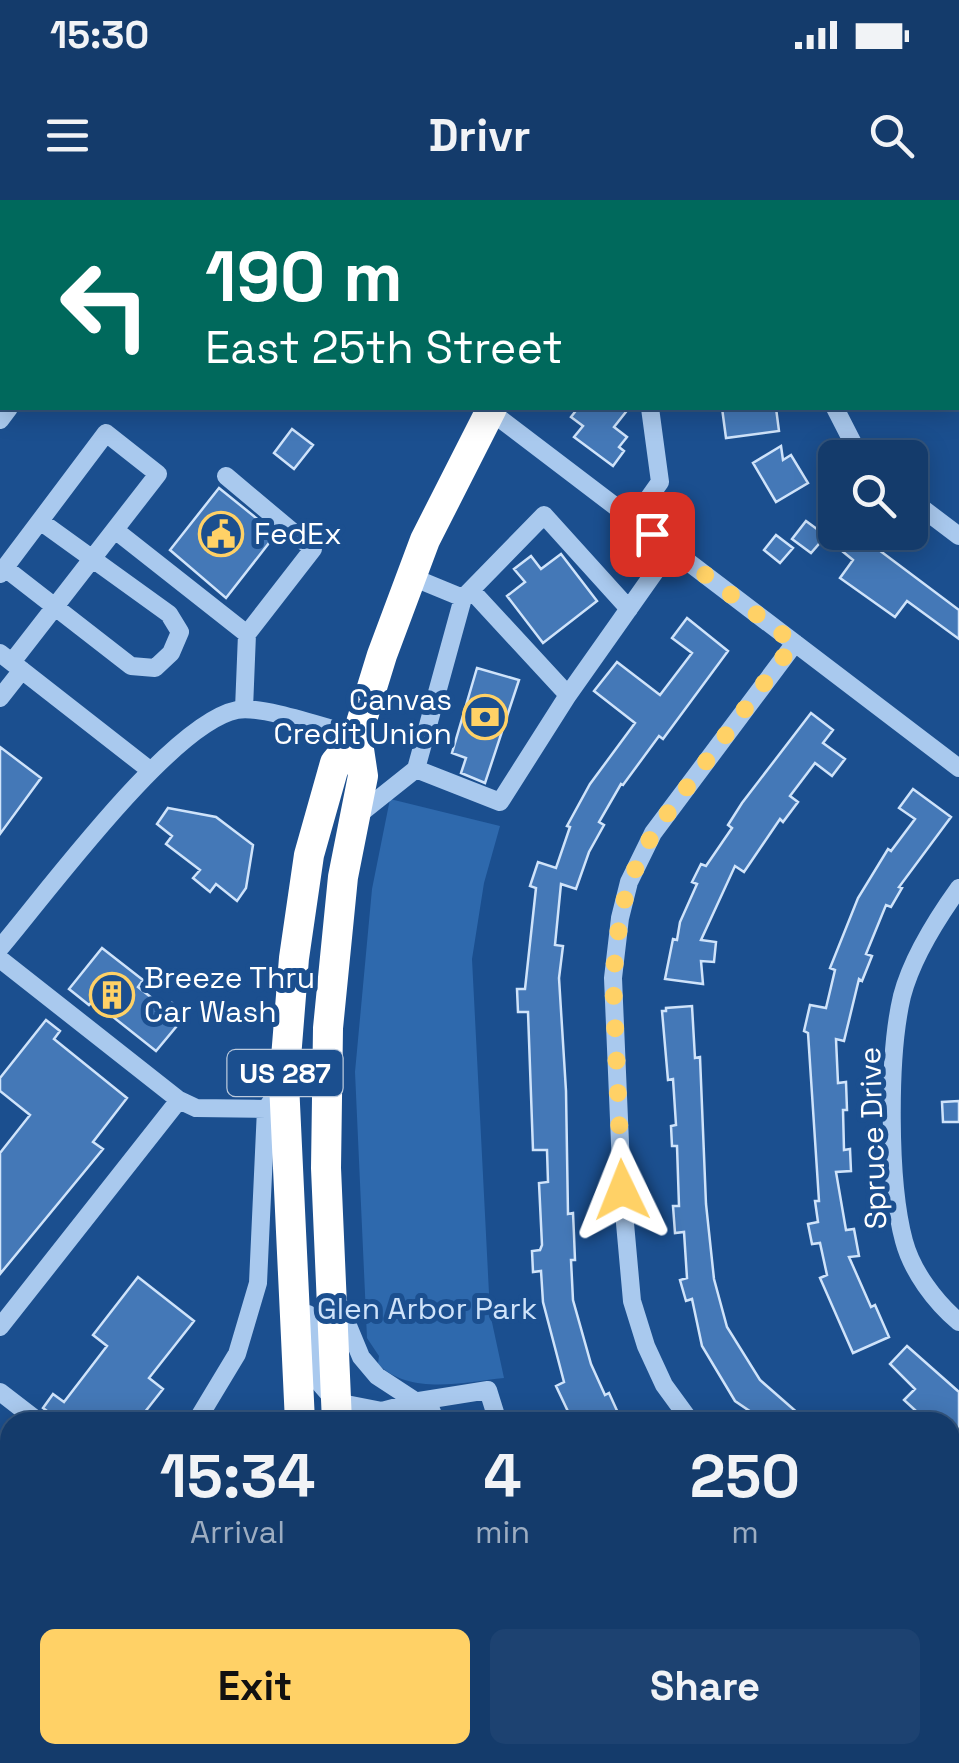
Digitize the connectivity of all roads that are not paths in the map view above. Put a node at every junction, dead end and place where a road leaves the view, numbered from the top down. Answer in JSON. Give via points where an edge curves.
{"nodes":[{"id":1,"x":490,"y":410,"type":"edge"},
{"id":2,"x":492,"y":410,"type":"edge"},
{"id":3,"x":650,"y":410,"type":"edge"},
{"id":4,"x":836,"y":410,"type":"edge"},
{"id":5,"x":851,"y":440,"type":"edge"},
{"id":6,"x":226,"y":476,"type":"dead end"},
{"id":7,"x":928,"y":512,"type":"edge"},
{"id":8,"x":633,"y":520,"type":"junction"},
{"id":9,"x":40,"y":521,"type":"junction"},
{"id":10,"x":115,"y":530,"type":"junction"},
{"id":11,"x":959,"y":536,"type":"edge"},
{"id":12,"x":671,"y":549,"type":"junction"},
{"id":13,"x":92,"y":559,"type":"junction"},
{"id":14,"x":2,"y":571,"type":"edge"},
{"id":15,"x":412,"y":578,"type":"junction"},
{"id":16,"x":467,"y":594,"type":"junction"},
{"id":17,"x":55,"y":607,"type":"junction"},
{"id":18,"x":628,"y":609,"type":"junction"},
{"id":19,"x":247,"y":634,"type":"junction"},
{"id":20,"x":794,"y":643,"type":"junction"},
{"id":21,"x":11,"y":662,"type":"edge"},
{"id":22,"x":568,"y":695,"type":"junction"},
{"id":23,"x":0,"y":698,"type":"edge"},
{"id":24,"x":244,"y":709,"type":"junction"},
{"id":25,"x":357,"y":736,"type":"junction"},
{"id":26,"x":959,"y":768,"type":"edge"},
{"id":27,"x":416,"y":769,"type":"junction"},
{"id":28,"x":151,"y":770,"type":"junction"},
{"id":29,"x":354,"y":820,"type":"junction"},
{"id":30,"x":959,"y":888,"type":"edge"},
{"id":31,"x":0,"y":948,"type":"edge"},
{"id":32,"x":0,"y":958,"type":"edge"},
{"id":33,"x":284,"y":1083,"type":"junction"},
{"id":34,"x":179,"y":1100,"type":"junction"},
{"id":35,"x":266,"y":1109,"type":"junction"},
{"id":36,"x":287,"y":1150,"type":"junction"},
{"id":37,"x":333,"y":1290,"type":"junction"},
{"id":38,"x":959,"y":1322,"type":"edge"},
{"id":39,"x":0,"y":1327,"type":"edge"},
{"id":40,"x":0,"y":1392,"type":"edge"},
{"id":41,"x":419,"y":1401,"type":"junction"},
{"id":42,"x":27,"y":1412,"type":"edge"},
{"id":43,"x":202,"y":1412,"type":"edge"},
{"id":44,"x":300,"y":1412,"type":"edge"},
{"id":45,"x":337,"y":1412,"type":"edge"},
{"id":46,"x":397,"y":1412,"type":"edge"},
{"id":47,"x":432,"y":1412,"type":"edge"},
{"id":48,"x":495,"y":1412,"type":"edge"},
{"id":49,"x":684,"y":1412,"type":"edge"}],
"edges":[{"from":1,"to":15,"type":"highway","number":"US 287"},
{"from":2,"to":8,"type":"street"},
{"from":3,"to":8,"type":"street","via":[[660,482]]},
{"from":4,"to":5,"type":"street"},
{"from":6,"to":19,"type":"street","via":[[313,550]]},
{"from":7,"to":11,"type":"street"},
{"from":8,"to":12,"type":"street"},
{"from":9,"to":10,"type":"street","via":[[106,434],[158,474]]},
{"from":9,"to":13,"type":"street"},
{"from":9,"to":14,"type":"street"},
{"from":10,"to":13,"type":"street"},
{"from":10,"to":19,"type":"street"},
{"from":12,"to":18,"type":"street"},
{"from":12,"to":20,"type":"street"},
{"from":13,"to":17,"type":"street"},
{"from":13,"to":17,"type":"street","via":[[168,614],[180,632],[171,652],[155,668],[131,666]]},
{"from":14,"to":17,"type":"street"},
{"from":15,"to":16,"type":"street"},
{"from":15,"to":25,"type":"highway","number":"US 287"},
{"from":16,"to":18,"type":"street","via":[[544,516]]},
{"from":16,"to":22,"type":"street"},
{"from":16,"to":27,"type":"street"},
{"from":17,"to":21,"type":"street"},
{"from":18,"to":22,"type":"street"},
{"from":19,"to":24,"type":"street"},
{"from":20,"to":26,"type":"street"},
{"from":20,"to":49,"type":"street","via":[[653,833],[620,918],[613,978],[632,1301],[664,1385]]},
{"from":21,"to":23,"type":"street"},
{"from":21,"to":28,"type":"street"},
{"from":22,"to":27,"type":"street","via":[[500,802]]},
{"from":24,"to":25,"type":"street"},
{"from":24,"to":28,"type":"street","via":[[208,724]]},
{"from":25,"to":29,"type":"highway","number":"US 287","via":[[363,776]]},
{"from":25,"to":33,"type":"highway","number":"US 287","via":[[335,764],[309,855]]},
{"from":27,"to":29,"type":"street"},
{"from":28,"to":31,"type":"street"},
{"from":29,"to":37,"type":"highway","number":"US 287","via":[[328,1028]]},
{"from":30,"to":38,"type":"street","name":"Spruce Drive","via":[[912,970],[892,1072],[904,1241],[924,1282]]},
{"from":32,"to":34,"type":"street"},
{"from":33,"to":35,"type":"street"},
{"from":33,"to":36,"type":"highway","number":"US 287"},
{"from":34,"to":35,"type":"street","via":[[196,1108]]},
{"from":34,"to":39,"type":"street"},
{"from":35,"to":43,"type":"street","via":[[258,1283],[236,1354]]},
{"from":36,"to":44,"type":"highway","number":"US 287"},
{"from":36,"to":45,"type":"street","via":[[317,1380]]},
{"from":37,"to":41,"type":"street","via":[[360,1357],[376,1376]]},
{"from":37,"to":45,"type":"highway","number":"US 287"},
{"from":40,"to":42,"type":"street"},
{"from":41,"to":46,"type":"street"},
{"from":41,"to":47,"type":"street"},
{"from":41,"to":48,"type":"street","via":[[488,1390]]}]}
